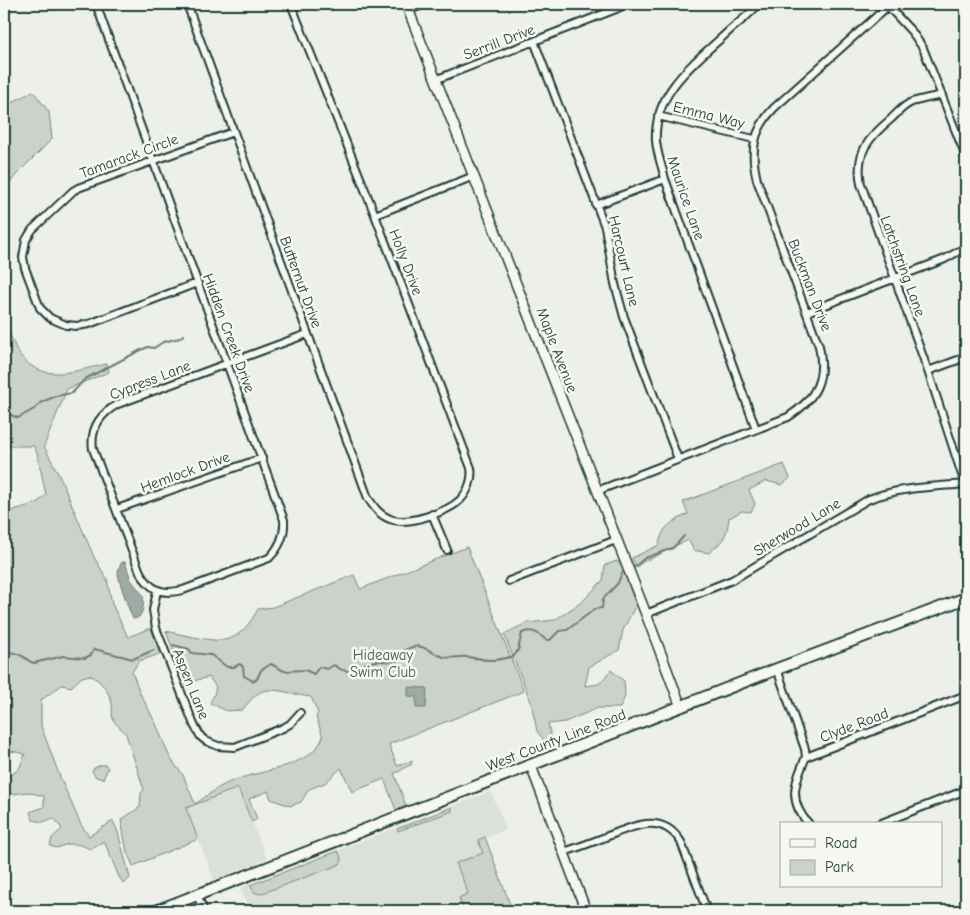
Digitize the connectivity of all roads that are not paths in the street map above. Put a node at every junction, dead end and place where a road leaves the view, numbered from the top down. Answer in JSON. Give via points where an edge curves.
{"nodes":[{"id":1,"x":96,"y":4,"type":"edge"},
{"id":2,"x":187,"y":4,"type":"edge"},
{"id":3,"x":291,"y":4,"type":"edge"},
{"id":4,"x":425,"y":4,"type":"edge"},
{"id":5,"x":626,"y":4,"type":"edge"},
{"id":6,"x":758,"y":4,"type":"edge"},
{"id":7,"x":887,"y":5,"type":"edge"},
{"id":8,"x":408,"y":7,"type":"edge"},
{"id":9,"x":534,"y":41,"type":"junction"},
{"id":10,"x":435,"y":80,"type":"junction"},
{"id":11,"x":942,"y":94,"type":"junction"},
{"id":12,"x":658,"y":116,"type":"junction"},
{"id":13,"x":233,"y":132,"type":"junction"},
{"id":14,"x":754,"y":139,"type":"junction"},
{"id":15,"x":966,"y":157,"type":"edge"},
{"id":16,"x":154,"y":160,"type":"junction"},
{"id":17,"x":474,"y":176,"type":"junction"},
{"id":18,"x":665,"y":179,"type":"junction"},
{"id":19,"x":596,"y":205,"type":"junction"},
{"id":20,"x":375,"y":214,"type":"junction"},
{"id":21,"x":966,"y":247,"type":"edge"},
{"id":22,"x":894,"y":278,"type":"junction"},
{"id":23,"x":198,"y":283,"type":"junction"},
{"id":24,"x":807,"y":312,"type":"junction"},
{"id":25,"x":307,"y":334,"type":"junction"},
{"id":26,"x":966,"y":357,"type":"edge"},
{"id":27,"x":228,"y":363,"type":"junction"},
{"id":28,"x":928,"y":371,"type":"junction"},
{"id":29,"x":756,"y":429,"type":"junction"},
{"id":30,"x":262,"y":458,"type":"junction"},
{"id":31,"x":678,"y":459,"type":"junction"},
{"id":32,"x":966,"y":484,"type":"edge"},
{"id":33,"x":597,"y":491,"type":"junction"},
{"id":34,"x":117,"y":509,"type":"junction"},
{"id":35,"x":432,"y":514,"type":"junction"},
{"id":36,"x":616,"y":540,"type":"junction"},
{"id":37,"x":447,"y":550,"type":"dead end"},
{"id":38,"x":509,"y":580,"type":"dead end"},
{"id":39,"x":157,"y":590,"type":"junction"},
{"id":40,"x":966,"y":598,"type":"edge"},
{"id":41,"x":646,"y":614,"type":"junction"},
{"id":42,"x":777,"y":669,"type":"junction"},
{"id":43,"x":966,"y":694,"type":"edge"},
{"id":44,"x":681,"y":707,"type":"junction"},
{"id":45,"x":300,"y":713,"type":"dead end"},
{"id":46,"x":806,"y":757,"type":"junction"},
{"id":47,"x":531,"y":766,"type":"junction"},
{"id":48,"x":966,"y":790,"type":"edge"},
{"id":49,"x":808,"y":822,"type":"edge"},
{"id":50,"x":884,"y":822,"type":"edge"},
{"id":51,"x":564,"y":852,"type":"junction"},
{"id":52,"x":198,"y":895,"type":"junction"},
{"id":53,"x":156,"y":911,"type":"edge"},
{"id":54,"x":204,"y":911,"type":"edge"},
{"id":55,"x":586,"y":911,"type":"edge"},
{"id":56,"x":707,"y":911,"type":"edge"}],
"edges":[{"from":1,"to":16,"type":"street","name":"Hidden Creek Drive"},
{"from":2,"to":13,"type":"street","name":"Butternut Drive"},
{"from":3,"to":20,"type":"street","name":"Holly Drive"},
{"from":4,"to":8,"type":"street"},
{"from":5,"to":9,"type":"street","name":"Serrill Drive"},
{"from":6,"to":12,"type":"street","name":"Maurice Lane","via":[[680,76]]},
{"from":7,"to":11,"type":"street","via":[[919,40]]},
{"from":7,"to":14,"type":"street","name":"Buckman Drive","via":[[774,108]]},
{"from":8,"to":10,"type":"street","name":"Maple Avenue"},
{"from":9,"to":10,"type":"street","name":"Serrill Drive"},
{"from":9,"to":19,"type":"street","name":"Harcourt Lane"},
{"from":10,"to":17,"type":"street","name":"Maple Avenue"},
{"from":11,"to":15,"type":"street"},
{"from":11,"to":22,"type":"street","name":"Latchstring Lane","via":[[907,105],[870,137],[861,155],[861,184]]},
{"from":12,"to":14,"type":"street","name":"Emma Way"},
{"from":12,"to":18,"type":"street","name":"Maurice Lane","via":[[657,152]]},
{"from":13,"to":16,"type":"street","name":"Tamarack Circle"},
{"from":13,"to":25,"type":"street","name":"Butternut Drive"},
{"from":14,"to":24,"type":"street","name":"Buckman Drive","via":[[757,180]]},
{"from":16,"to":23,"type":"street","name":"Hidden Creek Drive"},
{"from":16,"to":23,"type":"street","name":"Tamarack Circle","via":[[73,191],[29,234],[23,252],[25,268],[40,308],[55,322],[71,326],[89,324]]},
{"from":17,"to":20,"type":"street"},
{"from":17,"to":33,"type":"street","name":"Maple Avenue"},
{"from":18,"to":19,"type":"street"},
{"from":18,"to":29,"type":"street","name":"Maurice Lane"},
{"from":19,"to":31,"type":"street","name":"Harcourt Lane","via":[[606,234],[624,317]]},
{"from":20,"to":35,"type":"street","name":"Holly Drive","via":[[471,468],[471,479],[463,496]]},
{"from":21,"to":22,"type":"street","via":[[945,259]]},
{"from":22,"to":24,"type":"street"},
{"from":22,"to":28,"type":"street","name":"Latchstring Lane"},
{"from":23,"to":27,"type":"street","name":"Hidden Creek Drive"},
{"from":24,"to":29,"type":"street","name":"Buckman Drive","via":[[822,358],[818,384],[810,400],[796,412]]},
{"from":25,"to":27,"type":"street","name":"Cypress Lane"},
{"from":25,"to":35,"type":"street","name":"Butternut Drive","via":[[368,498],[382,515],[396,521],[410,521]]},
{"from":26,"to":28,"type":"street"},
{"from":27,"to":30,"type":"street","name":"Hidden Creek Drive"},
{"from":27,"to":34,"type":"street","name":"Cypress Lane","via":[[118,404],[100,417],[92,439],[93,449]]},
{"from":28,"to":32,"type":"street","name":"Latchstring Lane"},
{"from":29,"to":31,"type":"street","name":"Buckman Drive"},
{"from":30,"to":34,"type":"street","name":"Hemlock Drive"},
{"from":30,"to":39,"type":"street","name":"Hidden Creek Drive","via":[[284,520],[284,534],[279,547],[269,558],[183,590]]},
{"from":31,"to":33,"type":"street","name":"Buckman Drive"},
{"from":32,"to":41,"type":"street","name":"Sherwood Lane","via":[[901,490],[869,499],[732,580]]},
{"from":33,"to":36,"type":"street","name":"Maple Avenue"},
{"from":34,"to":39,"type":"street","name":"Cypress Lane","via":[[140,572]]},
{"from":35,"to":37,"type":"street"},
{"from":36,"to":38,"type":"street"},
{"from":36,"to":41,"type":"street","name":"Maple Avenue"},
{"from":39,"to":45,"type":"street","name":"Aspen Lane","via":[[152,610],[156,628],[194,725],[206,741],[235,747],[283,728]]},
{"from":40,"to":42,"type":"main road","name":"West County Line Road"},
{"from":41,"to":44,"type":"street","name":"Maple Avenue"},
{"from":42,"to":44,"type":"main road","name":"West County Line Road"},
{"from":42,"to":46,"type":"street","via":[[806,749]]},
{"from":43,"to":46,"type":"street","name":"Clyde Road"},
{"from":44,"to":47,"type":"main road","name":"West County Line Road"},
{"from":46,"to":49,"type":"street","name":"Clyde Road","via":[[795,789],[796,802]]},
{"from":47,"to":51,"type":"street"},
{"from":47,"to":52,"type":"main road","name":"West County Line Road"},
{"from":48,"to":50,"type":"street"},
{"from":51,"to":55,"type":"street"},
{"from":51,"to":56,"type":"street","via":[[636,825],[651,823],[662,826],[681,842]]},
{"from":52,"to":53,"type":"main road","name":"West County Line Road"},
{"from":52,"to":54,"type":"street"}]}
